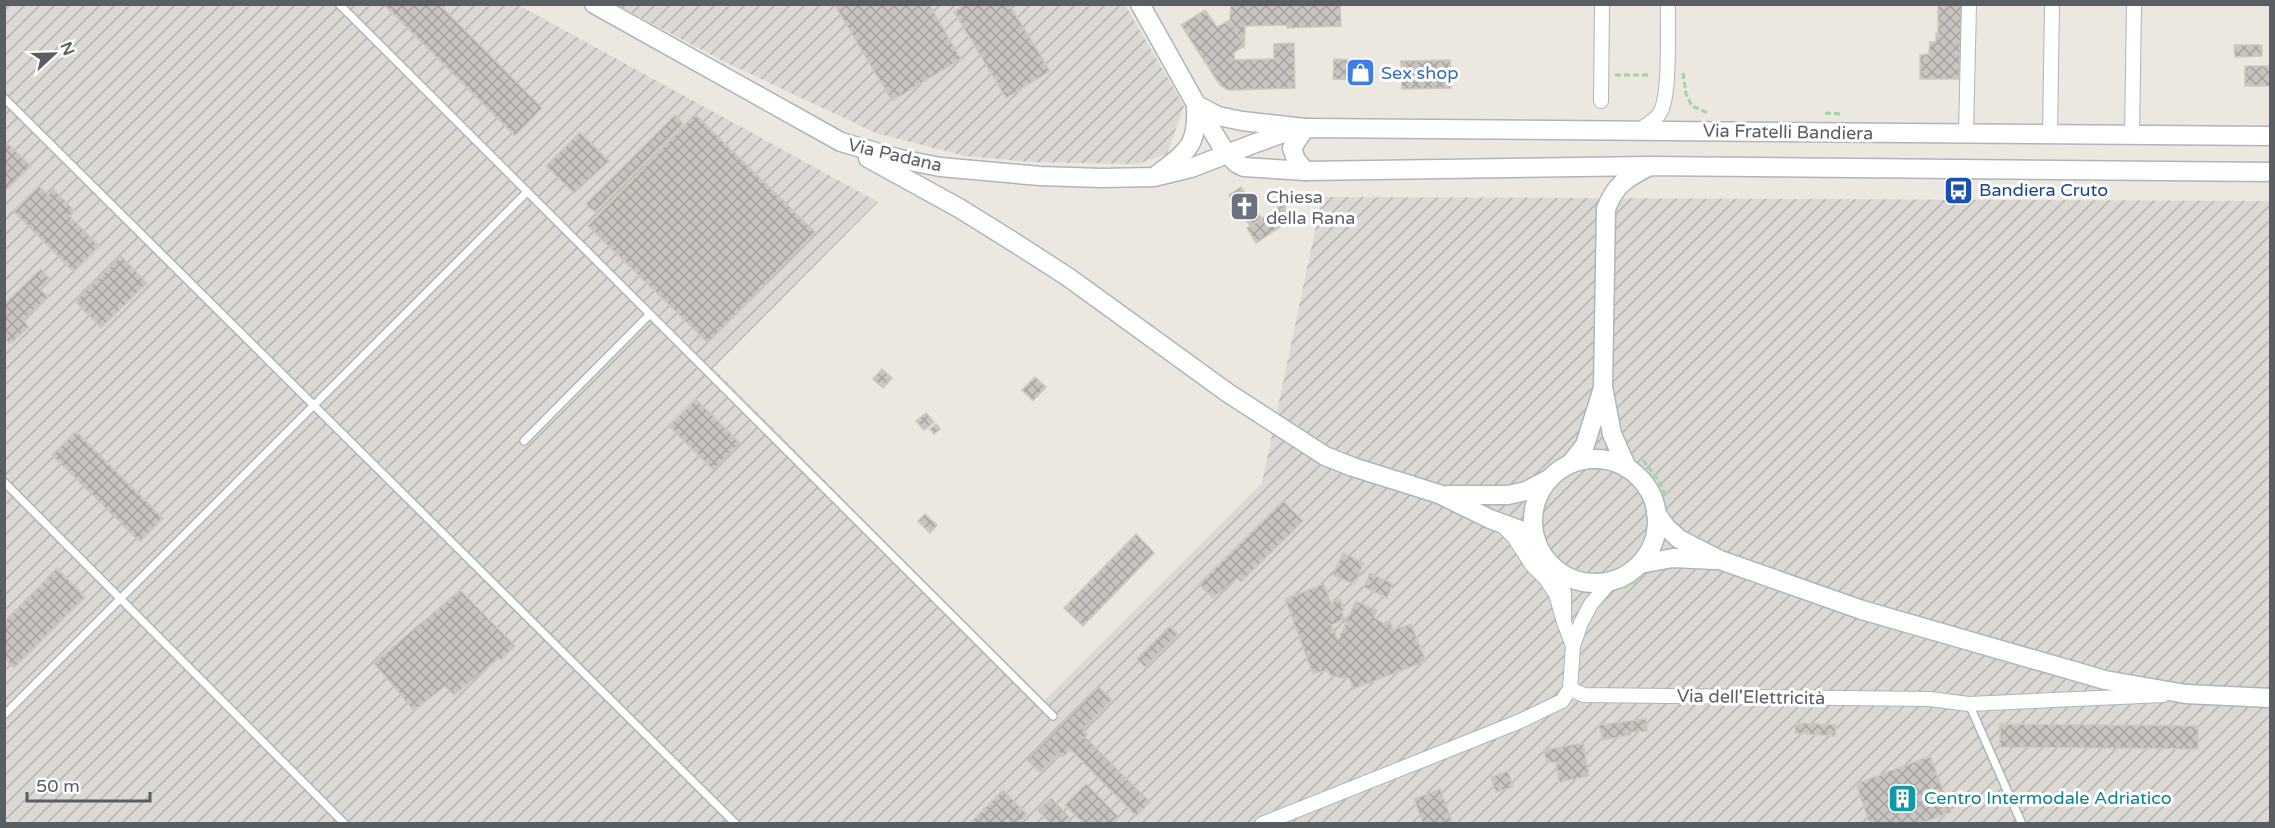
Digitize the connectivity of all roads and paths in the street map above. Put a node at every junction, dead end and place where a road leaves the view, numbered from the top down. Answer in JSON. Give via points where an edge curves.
{"nodes":[{"id":1,"x":339,"y":4,"type":"edge"},
{"id":2,"x":594,"y":4,"type":"edge"},
{"id":3,"x":1602,"y":4,"type":"edge"},
{"id":4,"x":1668,"y":4,"type":"edge"},
{"id":5,"x":1969,"y":4,"type":"edge"},
{"id":6,"x":2052,"y":4,"type":"edge"},
{"id":7,"x":2134,"y":4,"type":"edge"},
{"id":8,"x":1144,"y":6,"type":"edge"},
{"id":9,"x":1656,"y":69,"type":"dead end"},
{"id":10,"x":1678,"y":72,"type":"dead end"},
{"id":11,"x":1601,"y":75,"type":"junction"},
{"id":12,"x":4,"y":98,"type":"edge"},
{"id":13,"x":1600,"y":101,"type":"dead end"},
{"id":14,"x":1196,"y":104,"type":"junction"},
{"id":15,"x":1717,"y":113,"type":"dead end"},
{"id":16,"x":1820,"y":113,"type":"dead end"},
{"id":17,"x":1841,"y":114,"type":"dead end"},
{"id":18,"x":1305,"y":128,"type":"junction"},
{"id":19,"x":1638,"y":130,"type":"junction"},
{"id":20,"x":1966,"y":134,"type":"junction"},
{"id":21,"x":2050,"y":135,"type":"junction"},
{"id":22,"x":2132,"y":135,"type":"junction"},
{"id":23,"x":2271,"y":136,"type":"edge"},
{"id":24,"x":840,"y":142,"type":"junction"},
{"id":25,"x":1228,"y":155,"type":"junction"},
{"id":26,"x":1649,"y":166,"type":"junction"},
{"id":27,"x":1589,"y":167,"type":"junction"},
{"id":28,"x":1305,"y":171,"type":"junction"},
{"id":29,"x":2271,"y":172,"type":"edge"},
{"id":30,"x":1154,"y":177,"type":"junction"},
{"id":31,"x":526,"y":192,"type":"junction"},
{"id":32,"x":1606,"y":209,"type":"junction"},
{"id":33,"x":650,"y":314,"type":"junction"},
{"id":34,"x":1604,"y":387,"type":"junction"},
{"id":35,"x":314,"y":405,"type":"junction"},
{"id":36,"x":524,"y":441,"type":"dead end"},
{"id":37,"x":1633,"y":462,"type":"junction"},
{"id":38,"x":1571,"y":463,"type":"junction"},
{"id":39,"x":1547,"y":480,"type":"junction"},
{"id":40,"x":4,"y":482,"type":"edge"},
{"id":41,"x":1439,"y":494,"type":"junction"},
{"id":42,"x":1661,"y":507,"type":"junction"},
{"id":43,"x":1497,"y":521,"type":"junction"},
{"id":44,"x":1536,"y":540,"type":"junction"},
{"id":45,"x":1720,"y":560,"type":"junction"},
{"id":46,"x":1557,"y":570,"type":"junction"},
{"id":47,"x":1640,"y":571,"type":"junction"},
{"id":48,"x":1613,"y":586,"type":"junction"},
{"id":49,"x":121,"y":598,"type":"junction"},
{"id":50,"x":1564,"y":622,"type":"junction"},
{"id":51,"x":1573,"y":646,"type":"junction"},
{"id":52,"x":1570,"y":689,"type":"junction"},
{"id":53,"x":2186,"y":694,"type":"junction"},
{"id":54,"x":2271,"y":698,"type":"edge"},
{"id":55,"x":1970,"y":704,"type":"junction"},
{"id":56,"x":4,"y":715,"type":"edge"},
{"id":57,"x":1053,"y":716,"type":"dead end"},
{"id":58,"x":345,"y":824,"type":"edge"},
{"id":59,"x":736,"y":824,"type":"edge"},
{"id":60,"x":1262,"y":824,"type":"edge"},
{"id":61,"x":2022,"y":824,"type":"edge"}],
"edges":[{"from":1,"to":31,"type":"lane"},
{"from":2,"to":24,"type":"main road","name":"Via Padana"},
{"from":3,"to":11,"type":"street"},
{"from":4,"to":19,"type":"street","via":[[1663,104],[1660,114]]},
{"from":5,"to":20,"type":"street"},
{"from":6,"to":21,"type":"street"},
{"from":7,"to":22,"type":"street"},
{"from":8,"to":14,"type":"main road"},
{"from":9,"to":11,"type":"path","via":[[1653,75]]},
{"from":10,"to":15,"type":"path","via":[[1684,73],[1686,94],[1692,106]]},
{"from":11,"to":13,"type":"street"},
{"from":12,"to":35,"type":"lane"},
{"from":14,"to":18,"type":"main road","name":"Via Fratelli Bandiera","via":[[1218,116]]},
{"from":14,"to":25,"type":"main road"},
{"from":14,"to":30,"type":"main road","via":[[1197,128],[1191,145]]},
{"from":16,"to":17,"type":"path"},
{"from":18,"to":19,"type":"main road","name":"Via Fratelli Bandiera"},
{"from":18,"to":25,"type":"main road","name":"Via Fratelli Bandiera"},
{"from":18,"to":28,"type":"main road","via":[[1292,148]]},
{"from":19,"to":20,"type":"main road","name":"Via Fratelli Bandiera"},
{"from":20,"to":21,"type":"main road","name":"Via Fratelli Bandiera"},
{"from":21,"to":22,"type":"main road","name":"Via Fratelli Bandiera"},
{"from":22,"to":23,"type":"main road","name":"Via Fratelli Bandiera"},
{"from":24,"to":30,"type":"main road","name":"Via Padana","via":[[940,167],[1040,176]]},
{"from":24,"to":41,"type":"main road","via":[[959,208],[1068,277],[1228,393],[1325,456]]},
{"from":25,"to":28,"type":"main road","name":"Via Fratelli Bandiera","via":[[1244,167]]},
{"from":25,"to":30,"type":"main road","name":"Via Padana"},
{"from":26,"to":27,"type":"main road","name":"Via Fratelli Bandiera"},
{"from":26,"to":29,"type":"main road","name":"Via Fratelli Bandiera"},
{"from":26,"to":32,"type":"main road","via":[[1613,192]]},
{"from":27,"to":28,"type":"main road","name":"Via Fratelli Bandiera"},
{"from":27,"to":32,"type":"main road","via":[[1598,178]]},
{"from":31,"to":33,"type":"lane"},
{"from":31,"to":35,"type":"lane"},
{"from":32,"to":34,"type":"main road"},
{"from":33,"to":36,"type":"lane"},
{"from":33,"to":57,"type":"lane"},
{"from":34,"to":37,"type":"main road","via":[[1612,434]]},
{"from":34,"to":38,"type":"main road","via":[[1585,445]]},
{"from":35,"to":49,"type":"lane"},
{"from":35,"to":59,"type":"lane"},
{"from":37,"to":38,"type":"main road","via":[[1591,459]]},
{"from":37,"to":42,"type":"main road"},
{"from":37,"to":42,"type":"path","via":[[1661,483]]},
{"from":38,"to":39,"type":"main road"},
{"from":39,"to":41,"type":"main road","via":[[1508,495]]},
{"from":39,"to":44,"type":"main road","via":[[1533,519]]},
{"from":40,"to":49,"type":"lane"},
{"from":41,"to":43,"type":"main road"},
{"from":42,"to":45,"type":"main road","via":[[1679,540]]},
{"from":42,"to":47,"type":"main road","via":[[1656,532]]},
{"from":43,"to":44,"type":"main road"},
{"from":43,"to":50,"type":"street","via":[[1514,537],[1556,594]]},
{"from":44,"to":46,"type":"main road"},
{"from":45,"to":47,"type":"main road","via":[[1673,558]]},
{"from":45,"to":53,"type":"main road","via":[[1862,610],[2083,674]]},
{"from":46,"to":48,"type":"main road","via":[[1573,579]]},
{"from":46,"to":50,"type":"street","via":[[1564,593]]},
{"from":47,"to":48,"type":"path"},
{"from":47,"to":48,"type":"main road","via":[[1626,574]]},
{"from":48,"to":51,"type":"street","via":[[1591,604]]},
{"from":49,"to":56,"type":"lane"},
{"from":49,"to":58,"type":"lane"},
{"from":50,"to":51,"type":"street"},
{"from":51,"to":52,"type":"street"},
{"from":52,"to":55,"type":"street","name":"Via dell'Elettricità","via":[[1584,695],[1930,699]]},
{"from":52,"to":60,"type":"street","via":[[1557,704],[1518,722]]},
{"from":53,"to":54,"type":"main road","name":"Via dell'Elettricità"},
{"from":53,"to":55,"type":"street","name":"Via dell'Elettricità"},
{"from":55,"to":61,"type":"lane"}]}
